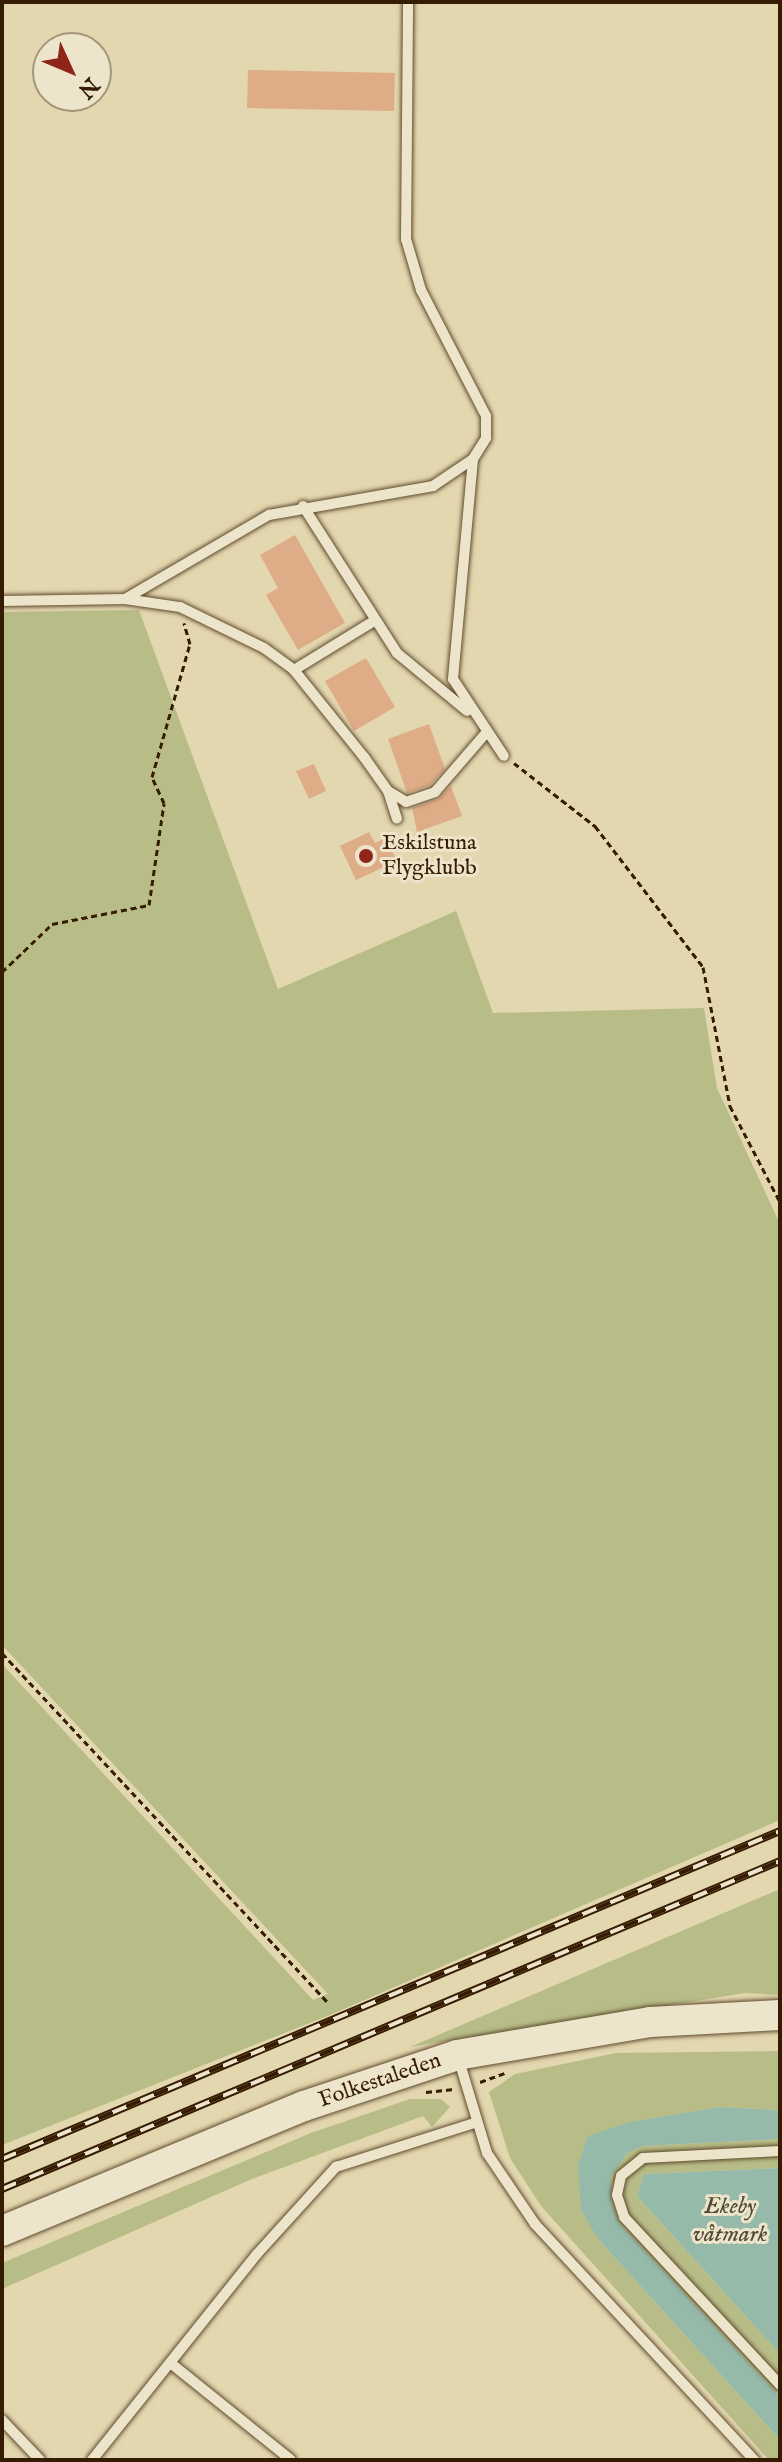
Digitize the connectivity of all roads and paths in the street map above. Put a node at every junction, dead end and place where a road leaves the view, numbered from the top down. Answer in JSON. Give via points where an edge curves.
{"nodes":[{"id":1,"x":408,"y":2,"type":"edge"},
{"id":2,"x":473,"y":459,"type":"junction"},
{"id":3,"x":303,"y":506,"type":"junction"},
{"id":4,"x":125,"y":599,"type":"junction"},
{"id":5,"x":2,"y":601,"type":"edge"},
{"id":6,"x":180,"y":607,"type":"junction"},
{"id":7,"x":374,"y":621,"type":"junction"},
{"id":8,"x":294,"y":670,"type":"junction"},
{"id":9,"x":471,"y":714,"type":"junction"},
{"id":10,"x":486,"y":733,"type":"junction"},
{"id":11,"x":504,"y":756,"type":"joint"},
{"id":12,"x":388,"y":791,"type":"junction"},
{"id":13,"x":397,"y":819,"type":"dead end"},
{"id":14,"x":2,"y":972,"type":"edge"},
{"id":15,"x":780,"y":1202,"type":"edge"},
{"id":16,"x":2,"y":1653,"type":"edge"},
{"id":17,"x":327,"y":2002,"type":"dead end"},
{"id":18,"x":780,"y":2015,"type":"edge"},
{"id":19,"x":457,"y":2055,"type":"junction"},
{"id":20,"x":516,"y":2066,"type":"dead end"},
{"id":21,"x":466,"y":2086,"type":"junction"},
{"id":22,"x":414,"y":2092,"type":"dead end"},
{"id":23,"x":475,"y":2123,"type":"junction"},
{"id":24,"x":780,"y":2151,"type":"edge"},
{"id":25,"x":2,"y":2231,"type":"edge"},
{"id":26,"x":173,"y":2365,"type":"junction"},
{"id":27,"x":780,"y":2385,"type":"edge"},
{"id":28,"x":2,"y":2420,"type":"edge"},
{"id":29,"x":40,"y":2460,"type":"edge"},
{"id":30,"x":92,"y":2460,"type":"edge"},
{"id":31,"x":291,"y":2460,"type":"edge"},
{"id":32,"x":754,"y":2460,"type":"edge"}],
"edges":[{"from":1,"to":2,"type":"lane","via":[[406,239],[421,290],[486,416],[486,438]]},
{"from":2,"to":3,"type":"lane","via":[[433,486]]},
{"from":2,"to":9,"type":"lane","via":[[453,679]]},
{"from":3,"to":4,"type":"lane","via":[[254,521]]},
{"from":3,"to":7,"type":"lane"},
{"from":4,"to":5,"type":"lane"},
{"from":4,"to":6,"type":"lane"},
{"from":6,"to":8,"type":"lane","via":[[264,648]]},
{"from":6,"to":14,"type":"path","via":[[190,644],[152,777],[164,803],[149,905],[52,924]]},
{"from":7,"to":8,"type":"lane"},
{"from":7,"to":9,"type":"lane","via":[[397,653]]},
{"from":8,"to":12,"type":"lane"},
{"from":9,"to":10,"type":"lane"},
{"from":10,"to":11,"type":"lane"},
{"from":10,"to":12,"type":"lane","via":[[435,792],[406,802]]},
{"from":11,"to":15,"type":"path","via":[[595,826],[703,967],[730,1106]]},
{"from":12,"to":13,"type":"lane"},
{"from":16,"to":17,"type":"path"},
{"from":18,"to":19,"type":"main road","name":"Folkestaleden","via":[[650,2022]]},
{"from":19,"to":21,"type":"lane"},
{"from":19,"to":25,"type":"main road","name":"Folkestaleden","via":[[304,2106]]},
{"from":20,"to":21,"type":"path"},
{"from":21,"to":22,"type":"path"},
{"from":21,"to":23,"type":"lane"},
{"from":23,"to":26,"type":"lane","via":[[336,2167],[257,2254]]},
{"from":23,"to":32,"type":"lane","via":[[535,2224]]},
{"from":24,"to":27,"type":"lane","via":[[643,2158],[621,2176],[617,2195],[624,2217]]},
{"from":26,"to":30,"type":"lane"},
{"from":26,"to":31,"type":"lane"},
{"from":28,"to":29,"type":"lane"}]}
